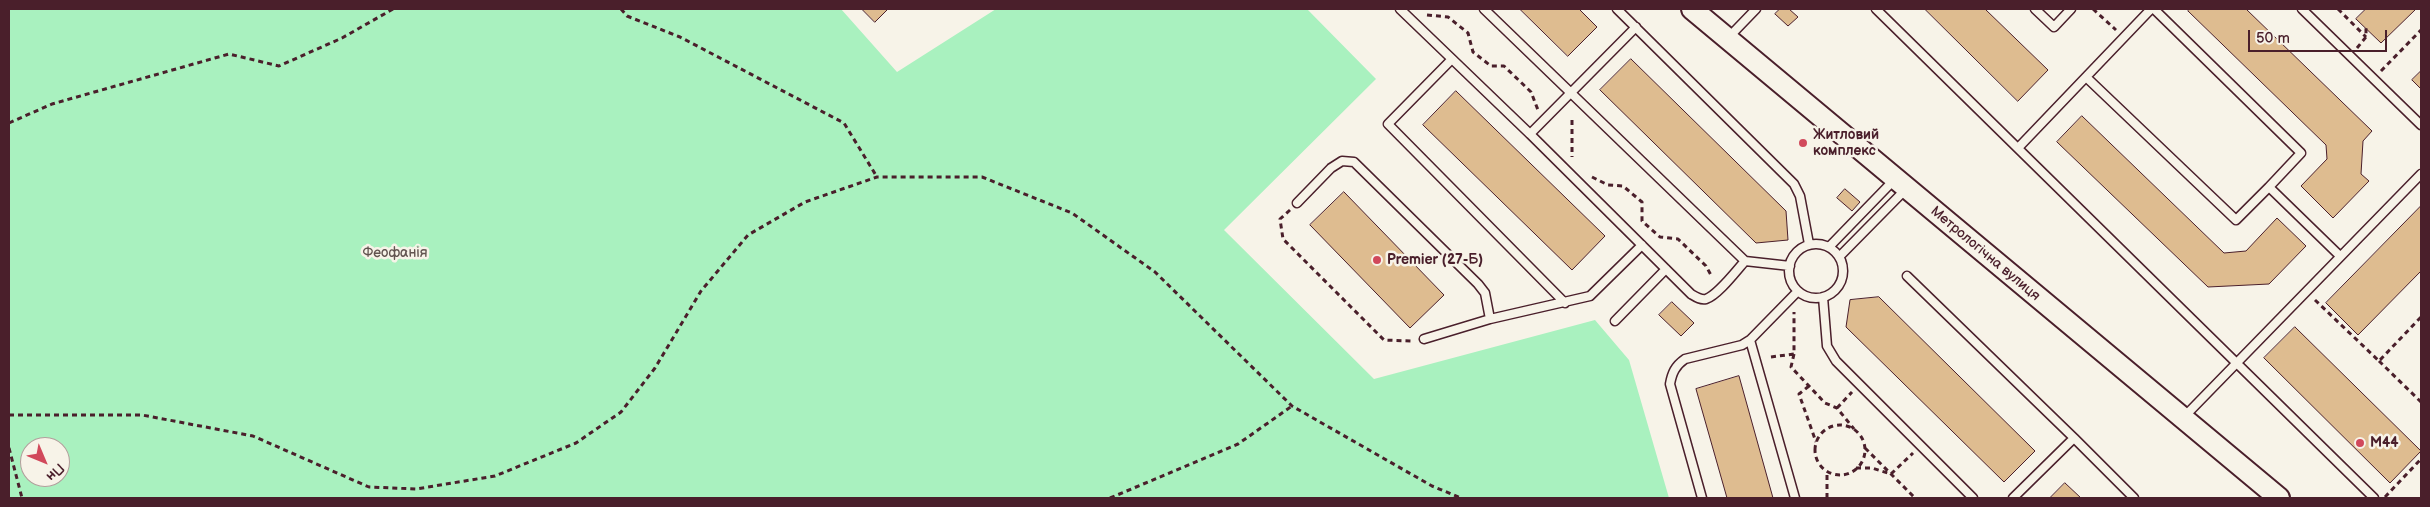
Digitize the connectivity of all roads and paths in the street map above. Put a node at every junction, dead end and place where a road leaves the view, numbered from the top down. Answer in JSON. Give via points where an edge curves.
{"nodes":[{"id":1,"x":393,"y":9,"type":"edge"},
{"id":2,"x":621,"y":9,"type":"edge"},
{"id":3,"x":1400,"y":9,"type":"edge"},
{"id":4,"x":1484,"y":9,"type":"edge"},
{"id":5,"x":1617,"y":9,"type":"edge"},
{"id":6,"x":1692,"y":9,"type":"edge"},
{"id":7,"x":1756,"y":9,"type":"edge"},
{"id":8,"x":1876,"y":9,"type":"edge"},
{"id":9,"x":2035,"y":9,"type":"edge"},
{"id":10,"x":2071,"y":9,"type":"edge"},
{"id":11,"x":2093,"y":9,"type":"edge"},
{"id":12,"x":2153,"y":9,"type":"edge"},
{"id":13,"x":2302,"y":9,"type":"edge"},
{"id":14,"x":2338,"y":9,"type":"edge"},
{"id":15,"x":1424,"y":13,"type":"dead end"},
{"id":16,"x":1636,"y":27,"type":"junction"},
{"id":17,"x":2366,"y":28,"type":"dead end"},
{"id":18,"x":2421,"y":30,"type":"edge"},
{"id":19,"x":2366,"y":37,"type":"junction"},
{"id":20,"x":2124,"y":38,"type":"junction"},
{"id":21,"x":1727,"y":40,"type":"junction"},
{"id":22,"x":2350,"y":55,"type":"junction"},
{"id":23,"x":1452,"y":58,"type":"junction"},
{"id":24,"x":2086,"y":77,"type":"junction"},
{"id":25,"x":2374,"y":79,"type":"junction"},
{"id":26,"x":1570,"y":94,"type":"junction"},
{"id":27,"x":1538,"y":111,"type":"dead end"},
{"id":28,"x":1572,"y":120,"type":"dead end"},
{"id":29,"x":9,"y":123,"type":"edge"},
{"id":30,"x":2421,"y":125,"type":"edge"},
{"id":31,"x":1530,"y":134,"type":"junction"},
{"id":32,"x":2018,"y":148,"type":"junction"},
{"id":33,"x":1578,"y":163,"type":"dead end"},
{"id":34,"x":2421,"y":174,"type":"edge"},
{"id":35,"x":1589,"y":175,"type":"dead end"},
{"id":36,"x":877,"y":177,"type":"junction"},
{"id":37,"x":1901,"y":184,"type":"junction"},
{"id":38,"x":2269,"y":186,"type":"junction"},
{"id":39,"x":1297,"y":203,"type":"joint"},
{"id":40,"x":1809,"y":244,"type":"junction"},
{"id":41,"x":1642,"y":245,"type":"junction"},
{"id":42,"x":1829,"y":248,"type":"junction"},
{"id":43,"x":2340,"y":256,"type":"junction"},
{"id":44,"x":1839,"y":257,"type":"junction"},
{"id":45,"x":1745,"y":261,"type":"junction"},
{"id":46,"x":1790,"y":266,"type":"junction"},
{"id":47,"x":1666,"y":270,"type":"junction"},
{"id":48,"x":1907,"y":276,"type":"dead end"},
{"id":49,"x":1712,"y":277,"type":"dead end"},
{"id":50,"x":1798,"y":291,"type":"junction"},
{"id":51,"x":2305,"y":292,"type":"junction"},
{"id":52,"x":1823,"y":297,"type":"junction"},
{"id":53,"x":1565,"y":303,"type":"junction"},
{"id":54,"x":1794,"y":312,"type":"dead end"},
{"id":55,"x":2421,"y":317,"type":"edge"},
{"id":56,"x":1490,"y":319,"type":"junction"},
{"id":57,"x":1615,"y":320,"type":"dead end"},
{"id":58,"x":1424,"y":339,"type":"joint"},
{"id":59,"x":1750,"y":340,"type":"junction"},
{"id":60,"x":1794,"y":354,"type":"junction"},
{"id":61,"x":1771,"y":357,"type":"dead end"},
{"id":62,"x":2380,"y":361,"type":"junction"},
{"id":63,"x":2235,"y":364,"type":"junction"},
{"id":64,"x":1859,"y":385,"type":"junction"},
{"id":65,"x":1809,"y":386,"type":"junction"},
{"id":66,"x":2421,"y":402,"type":"edge"},
{"id":67,"x":1292,"y":406,"type":"junction"},
{"id":68,"x":1837,"y":408,"type":"junction"},
{"id":69,"x":9,"y":415,"type":"edge"},
{"id":70,"x":2182,"y":418,"type":"junction"},
{"id":71,"x":1858,"y":433,"type":"junction"},
{"id":72,"x":2074,"y":438,"type":"junction"},
{"id":73,"x":1816,"y":442,"type":"junction"},
{"id":74,"x":1921,"y":446,"type":"junction"},
{"id":75,"x":1864,"y":447,"type":"junction"},
{"id":76,"x":9,"y":448,"type":"edge"},
{"id":77,"x":2421,"y":460,"type":"edge"},
{"id":78,"x":1856,"y":468,"type":"junction"},
{"id":79,"x":1827,"y":471,"type":"junction"},
{"id":80,"x":1891,"y":474,"type":"junction"},
{"id":81,"x":22,"y":498,"type":"edge"},
{"id":82,"x":1110,"y":498,"type":"edge"},
{"id":83,"x":1461,"y":498,"type":"edge"},
{"id":84,"x":1702,"y":498,"type":"edge"},
{"id":85,"x":1795,"y":498,"type":"edge"},
{"id":86,"x":1827,"y":498,"type":"edge"},
{"id":87,"x":1915,"y":498,"type":"edge"},
{"id":88,"x":1973,"y":498,"type":"edge"},
{"id":89,"x":2013,"y":498,"type":"edge"},
{"id":90,"x":2134,"y":498,"type":"edge"},
{"id":91,"x":2279,"y":498,"type":"edge"},
{"id":92,"x":2374,"y":498,"type":"edge"},
{"id":93,"x":2383,"y":498,"type":"edge"}],
"edges":[{"from":1,"to":29,"type":"path","via":[[342,38],[279,66],[229,54],[52,104]]},
{"from":2,"to":36,"type":"path","via":[[627,16],[680,37],[844,123]]},
{"from":3,"to":23,"type":"lane"},
{"from":4,"to":26,"type":"lane"},
{"from":5,"to":16,"type":"lane"},
{"from":6,"to":21,"type":"street","name":"Метрологічна вулиця"},
{"from":7,"to":21,"type":"lane"},
{"from":8,"to":32,"type":"lane"},
{"from":9,"to":10,"type":"lane","via":[[2054,27]]},
{"from":11,"to":20,"type":"path"},
{"from":12,"to":20,"type":"lane"},
{"from":12,"to":38,"type":"lane","via":[[2301,153]]},
{"from":13,"to":22,"type":"lane"},
{"from":14,"to":19,"type":"path"},
{"from":15,"to":27,"type":"path","via":[[1430,17],[1448,17],[1468,33],[1473,52],[1491,66],[1504,66],[1531,92]]},
{"from":16,"to":26,"type":"lane"},
{"from":16,"to":40,"type":"lane","via":[[1794,184],[1800,196]]},
{"from":17,"to":19,"type":"path"},
{"from":18,"to":25,"type":"path"},
{"from":19,"to":22,"type":"path"},
{"from":20,"to":24,"type":"lane"},
{"from":21,"to":37,"type":"street","name":"Метрологічна вулиця"},
{"from":22,"to":25,"type":"lane"},
{"from":23,"to":31,"type":"lane"},
{"from":23,"to":53,"type":"lane","via":[[1388,124]]},
{"from":24,"to":32,"type":"lane"},
{"from":24,"to":38,"type":"lane","via":[[2236,220]]},
{"from":25,"to":30,"type":"lane"},
{"from":26,"to":31,"type":"lane"},
{"from":26,"to":45,"type":"lane"},
{"from":28,"to":33,"type":"path","via":[[1572,158]]},
{"from":31,"to":41,"type":"lane"},
{"from":32,"to":63,"type":"lane"},
{"from":34,"to":43,"type":"lane"},
{"from":35,"to":49,"type":"path","via":[[1608,185],[1624,186],[1642,202],[1642,221],[1660,237],[1678,239],[1706,266]]},
{"from":36,"to":67,"type":"path","via":[[982,177],[1072,213],[1155,272]]},
{"from":36,"to":69,"type":"path","via":[[805,202],[748,235],[701,291],[655,368],[621,412],[576,443],[495,476],[416,489],[369,486],[244,434],[142,414]]},
{"from":37,"to":42,"type":"lane"},
{"from":37,"to":44,"type":"lane"},
{"from":37,"to":70,"type":"street","name":"Метрологічна вулиця"},
{"from":38,"to":43,"type":"lane"},
{"from":39,"to":56,"type":"lane","via":[[1331,168],[1342,161],[1354,162],[1478,284],[1485,293]]},
{"from":39,"to":58,"type":"path","via":[[1280,219],[1283,239],[1384,340]]},
{"from":40,"to":42,"type":"lane"},
{"from":40,"to":46,"type":"lane","via":[[1795,254]]},
{"from":41,"to":47,"type":"lane"},
{"from":41,"to":53,"type":"lane","via":[[1590,296]]},
{"from":42,"to":44,"type":"lane"},
{"from":43,"to":51,"type":"lane"},
{"from":44,"to":52,"type":"lane","via":[[1841,282]]},
{"from":45,"to":46,"type":"lane"},
{"from":45,"to":47,"type":"lane","via":[[1715,293],[1699,299]]},
{"from":46,"to":50,"type":"lane","via":[[1790,280]]},
{"from":47,"to":57,"type":"lane"},
{"from":48,"to":72,"type":"lane"},
{"from":50,"to":52,"type":"lane","via":[[1811,297]]},
{"from":50,"to":59,"type":"lane"},
{"from":51,"to":62,"type":"path"},
{"from":51,"to":63,"type":"lane"},
{"from":52,"to":64,"type":"lane","via":[[1829,353]]},
{"from":53,"to":56,"type":"lane"},
{"from":54,"to":60,"type":"path"},
{"from":55,"to":62,"type":"path"},
{"from":56,"to":58,"type":"lane"},
{"from":59,"to":84,"type":"lane","via":[[1742,345],[1685,359],[1672,373],[1670,384]]},
{"from":59,"to":85,"type":"lane"},
{"from":60,"to":61,"type":"path"},
{"from":60,"to":65,"type":"path","via":[[1791,367]]},
{"from":62,"to":66,"type":"path"},
{"from":63,"to":70,"type":"lane"},
{"from":63,"to":92,"type":"lane"},
{"from":64,"to":68,"type":"path"},
{"from":64,"to":74,"type":"lane"},
{"from":65,"to":68,"type":"path","via":[[1825,403]]},
{"from":65,"to":73,"type":"path","via":[[1799,394]]},
{"from":67,"to":82,"type":"path","via":[[1238,444]]},
{"from":67,"to":83,"type":"path","via":[[1432,486]]},
{"from":68,"to":71,"type":"path"},
{"from":70,"to":91,"type":"street","name":"Метрологічна вулиця"},
{"from":71,"to":73,"type":"path","via":[[1851,428],[1835,426],[1827,429]]},
{"from":71,"to":75,"type":"path"},
{"from":72,"to":89,"type":"lane"},
{"from":72,"to":90,"type":"lane"},
{"from":73,"to":79,"type":"path","via":[[1817,459]]},
{"from":74,"to":80,"type":"path"},
{"from":74,"to":88,"type":"lane"},
{"from":75,"to":78,"type":"path","via":[[1861,462]]},
{"from":75,"to":80,"type":"path"},
{"from":76,"to":81,"type":"path"},
{"from":77,"to":93,"type":"path"},
{"from":78,"to":79,"type":"path","via":[[1842,475]]},
{"from":78,"to":80,"type":"path","via":[[1872,468]]},
{"from":79,"to":86,"type":"path"},
{"from":80,"to":87,"type":"path"}]}
